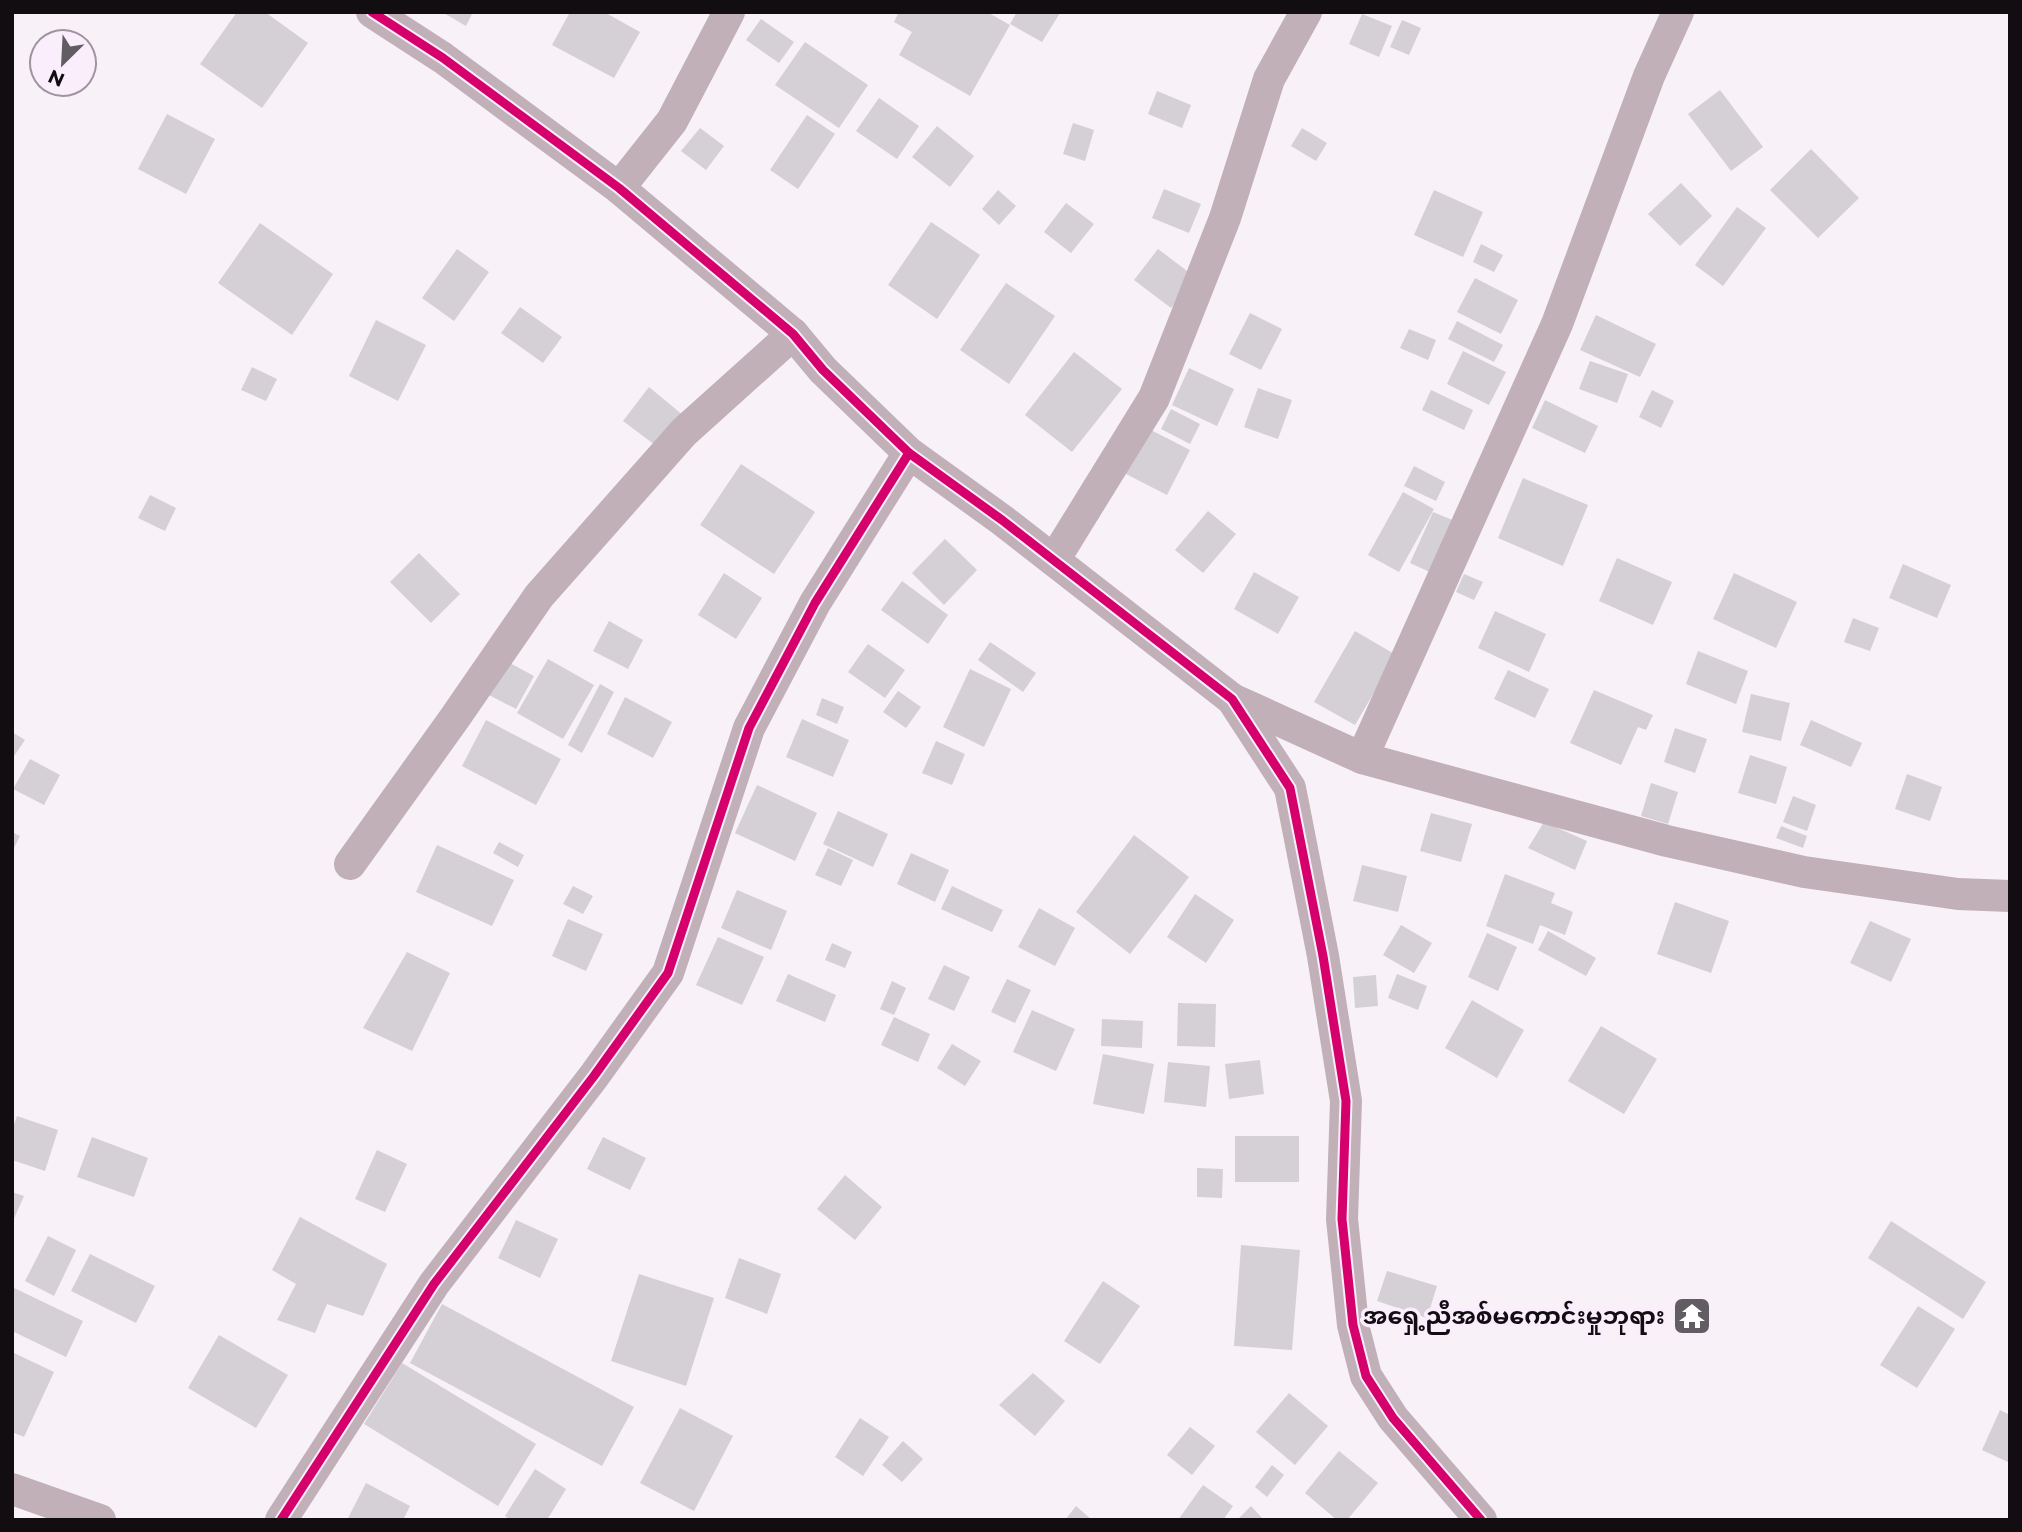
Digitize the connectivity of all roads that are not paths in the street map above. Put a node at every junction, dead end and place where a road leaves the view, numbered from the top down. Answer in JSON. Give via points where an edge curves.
{"nodes":[{"id":1,"x":372,"y":12,"type":"edge"},
{"id":2,"x":729,"y":12,"type":"edge"},
{"id":3,"x":1306,"y":12,"type":"edge"},
{"id":4,"x":1678,"y":12,"type":"edge"},
{"id":5,"x":619,"y":188,"type":"junction"},
{"id":6,"x":793,"y":334,"type":"junction"},
{"id":7,"x":909,"y":453,"type":"junction"},
{"id":8,"x":1054,"y":560,"type":"junction"},
{"id":9,"x":1232,"y":699,"type":"junction"},
{"id":10,"x":1362,"y":758,"type":"junction"},
{"id":11,"x":350,"y":864,"type":"dead end"},
{"id":12,"x":2010,"y":896,"type":"edge"},
{"id":13,"x":12,"y":1489,"type":"edge"},
{"id":14,"x":100,"y":1520,"type":"edge"},
{"id":15,"x":281,"y":1520,"type":"edge"},
{"id":16,"x":1481,"y":1520,"type":"edge"}],
"edges":[{"from":1,"to":5,"type":"street","via":[[443,58]]},
{"from":2,"to":5,"type":"street","via":[[672,121]]},
{"from":3,"to":8,"type":"street","via":[[1269,79],[1225,218],[1154,398]]},
{"from":4,"to":10,"type":"street","via":[[1649,76],[1558,324]]},
{"from":5,"to":6,"type":"street"},
{"from":6,"to":7,"type":"street","via":[[823,370]]},
{"from":6,"to":11,"type":"street","via":[[684,432],[539,596]]},
{"from":7,"to":8,"type":"street"},
{"from":7,"to":15,"type":"street","via":[[815,603],[749,728],[668,972],[434,1284]]},
{"from":8,"to":9,"type":"street"},
{"from":9,"to":10,"type":"street"},
{"from":9,"to":16,"type":"street","via":[[1290,788],[1346,1101],[1342,1219],[1353,1325],[1366,1376],[1393,1418]]},
{"from":10,"to":12,"type":"street","via":[[1667,841],[1804,872],[1958,894]]},
{"from":13,"to":14,"type":"street"}]}
